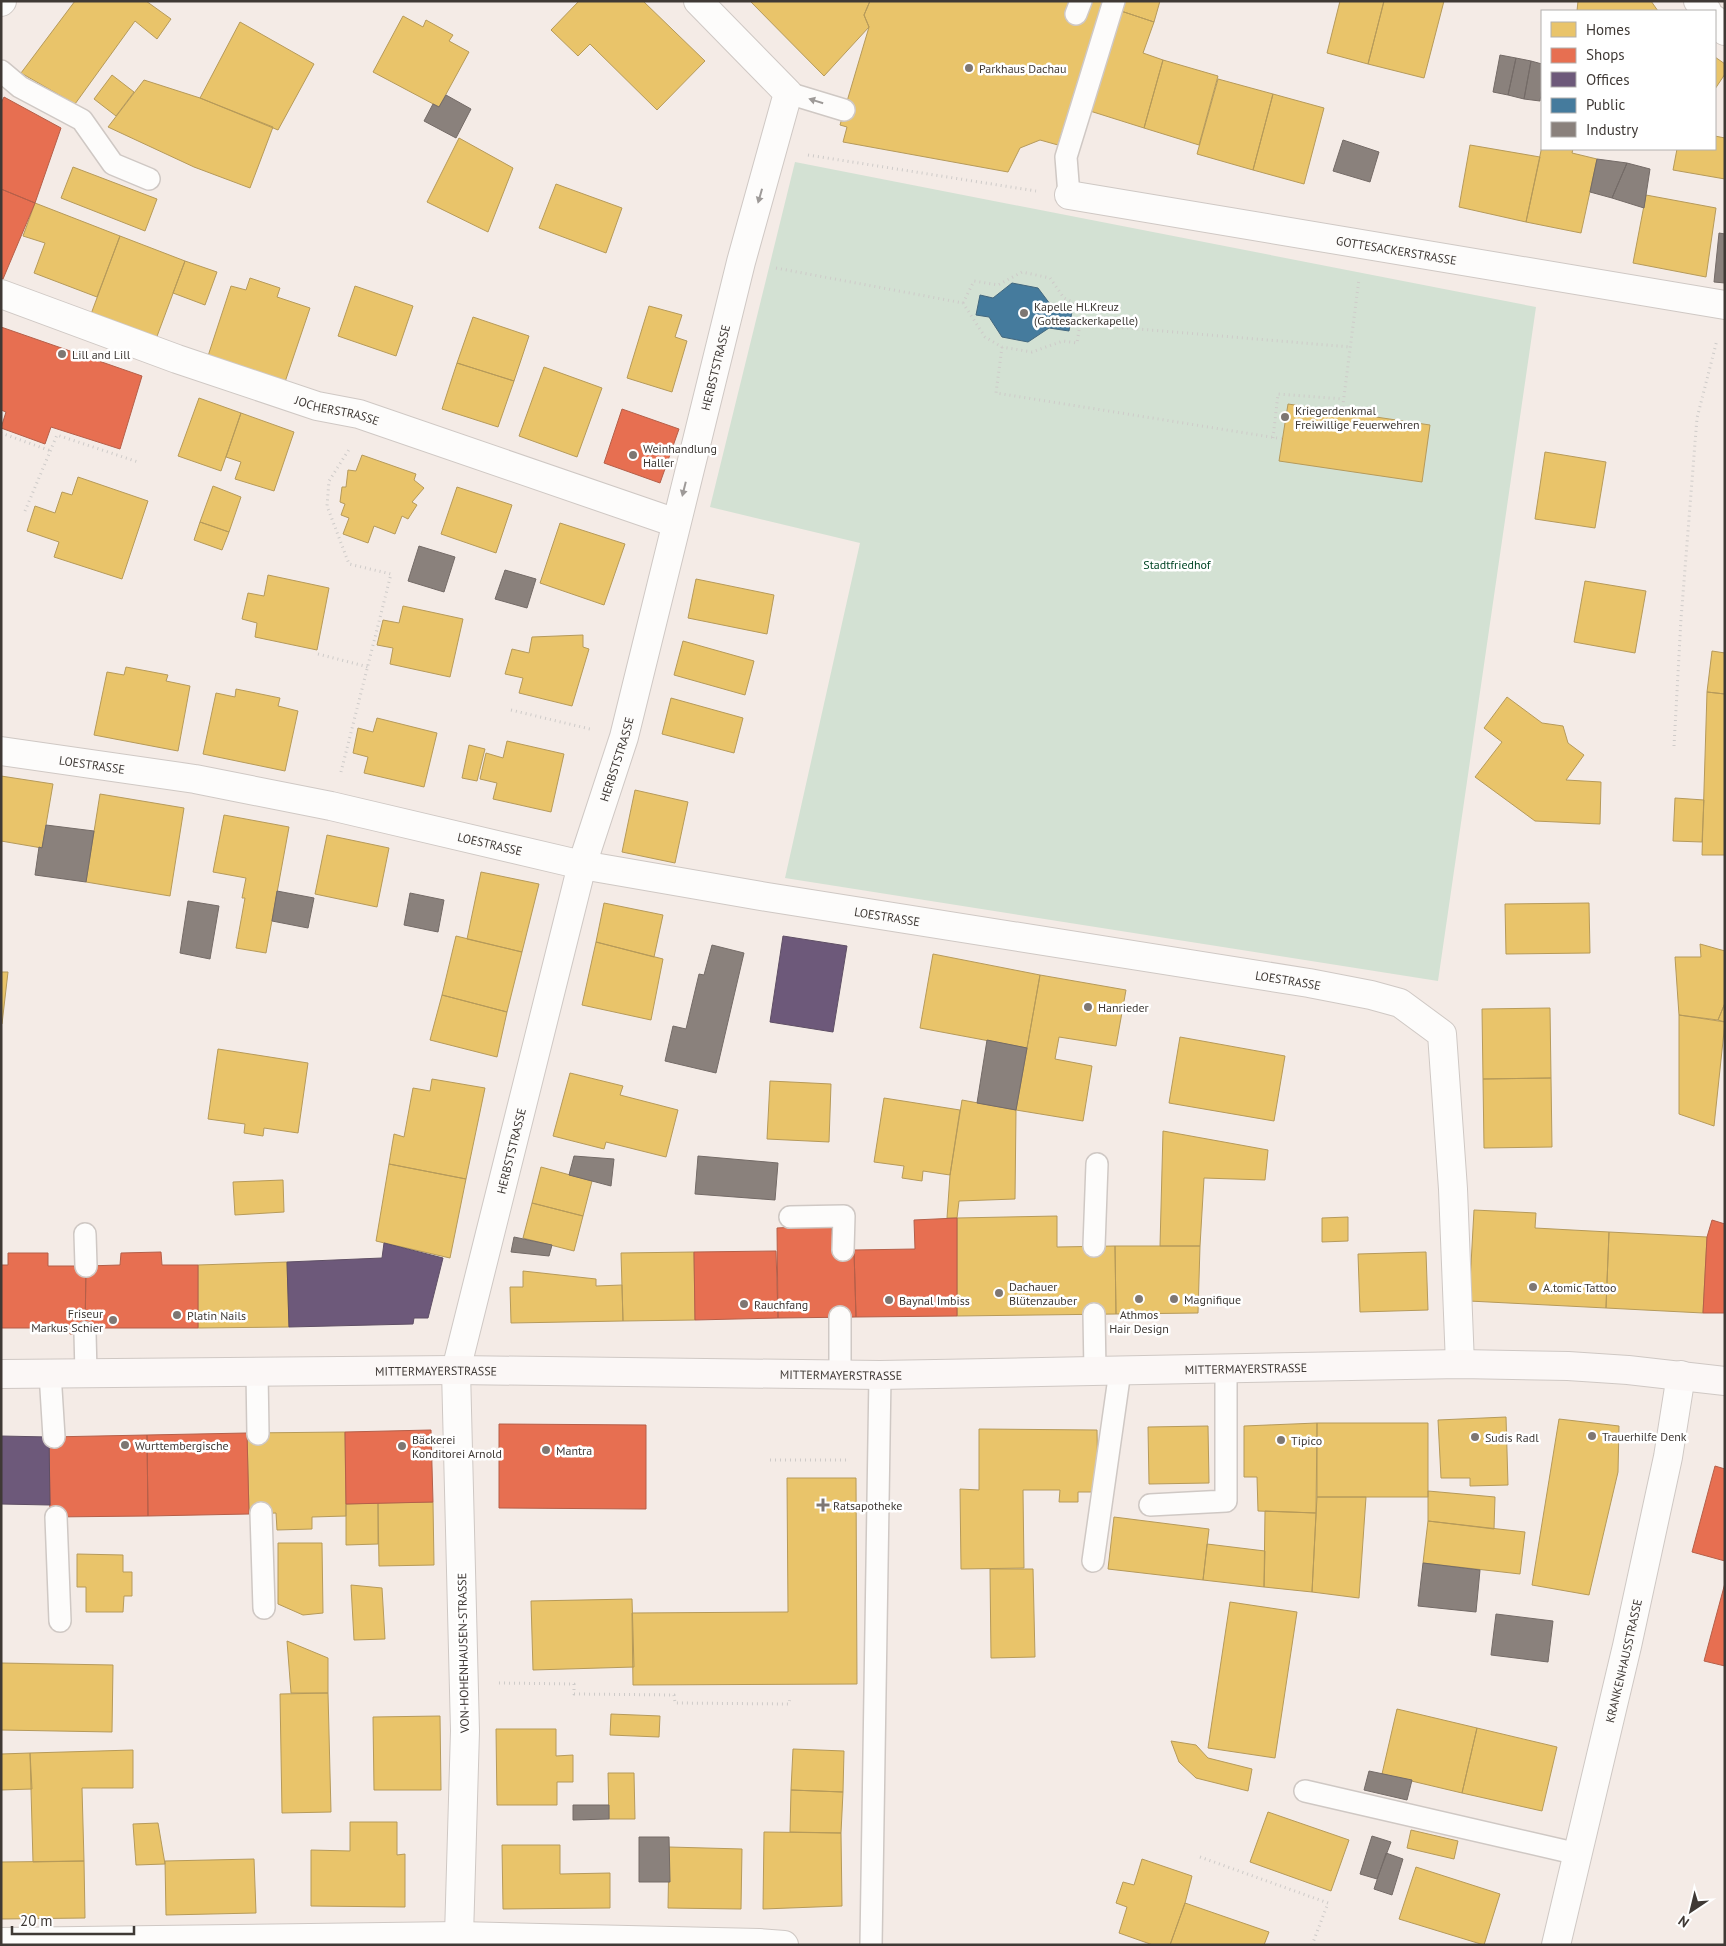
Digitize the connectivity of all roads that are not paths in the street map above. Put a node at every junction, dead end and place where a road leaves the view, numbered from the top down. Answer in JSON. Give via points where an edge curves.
{"nodes":[{"id":1,"x":698,"y":1,"type":"edge"},
{"id":2,"x":1114,"y":1,"type":"edge"},
{"id":3,"x":1716,"y":21,"type":"edge"},
{"id":4,"x":1725,"y":31,"type":"edge"},
{"id":5,"x":1,"y":71,"type":"edge"},
{"id":6,"x":788,"y":93,"type":"junction"},
{"id":7,"x":844,"y":110,"type":"dead end"},
{"id":8,"x":149,"y":179,"type":"dead end"},
{"id":9,"x":1069,"y":195,"type":"joint"},
{"id":10,"x":1,"y":294,"type":"edge"},
{"id":11,"x":1724,"y":305,"type":"edge"},
{"id":12,"x":676,"y":523,"type":"junction"},
{"id":13,"x":1,"y":751,"type":"edge"},
{"id":14,"x":582,"y":865,"type":"junction"},
{"id":15,"x":1097,"y":1164,"type":"dead end"},
{"id":16,"x":790,"y":1217,"type":"dead end"},
{"id":17,"x":85,"y":1234,"type":"dead end"},
{"id":18,"x":1094,"y":1246,"type":"dead end"},
{"id":19,"x":843,"y":1250,"type":"dead end"},
{"id":20,"x":86,"y":1266,"type":"dead end"},
{"id":21,"x":1094,"y":1314,"type":"dead end"},
{"id":22,"x":840,"y":1317,"type":"dead end"},
{"id":23,"x":84,"y":1333,"type":"dead end"},
{"id":24,"x":1460,"y":1364,"type":"junction"},
{"id":25,"x":1226,"y":1369,"type":"junction"},
{"id":26,"x":456,"y":1370,"type":"junction"},
{"id":27,"x":1107,"y":1371,"type":"junction"},
{"id":28,"x":257,"y":1372,"type":"junction"},
{"id":29,"x":50,"y":1373,"type":"junction"},
{"id":30,"x":86,"y":1373,"type":"junction"},
{"id":31,"x":1,"y":1374,"type":"edge"},
{"id":32,"x":840,"y":1374,"type":"junction"},
{"id":33,"x":880,"y":1375,"type":"junction"},
{"id":34,"x":1681,"y":1375,"type":"junction"},
{"id":35,"x":1725,"y":1381,"type":"edge"},
{"id":36,"x":258,"y":1434,"type":"dead end"},
{"id":37,"x":54,"y":1437,"type":"dead end"},
{"id":38,"x":1150,"y":1504,"type":"dead end"},
{"id":39,"x":261,"y":1513,"type":"dead end"},
{"id":40,"x":56,"y":1517,"type":"dead end"},
{"id":41,"x":1093,"y":1561,"type":"dead end"},
{"id":42,"x":264,"y":1608,"type":"dead end"},
{"id":43,"x":60,"y":1621,"type":"dead end"},
{"id":44,"x":1305,"y":1791,"type":"dead end"},
{"id":45,"x":1578,"y":1854,"type":"junction"},
{"id":46,"x":459,"y":1936,"type":"junction"},
{"id":47,"x":1,"y":1942,"type":"edge"},
{"id":48,"x":784,"y":1945,"type":"edge"},
{"id":49,"x":871,"y":1945,"type":"edge"},
{"id":50,"x":1556,"y":1945,"type":"edge"}],
"edges":[{"from":1,"to":6,"type":"street"},
{"from":2,"to":9,"type":"lane","via":[[1066,157]]},
{"from":3,"to":4,"type":"street"},
{"from":5,"to":8,"type":"lane","via":[[20,87],[82,120],[113,164]]},
{"from":7,"to":6,"type":"lane","one_way":true},
{"from":6,"to":12,"type":"street","name":"HERBSTSTRASSE","one_way":true},
{"from":9,"to":11,"type":"street","name":"GOTTESACKERSTRASSE"},
{"from":10,"to":12,"type":"street","name":"JOCHERSTRASSE","via":[[177,359],[317,406],[359,414]]},
{"from":12,"to":14,"type":"street","name":"HERBSTSTRASSE","via":[[624,737]]},
{"from":13,"to":14,"type":"street","name":"LOESTRASSE","via":[[195,778],[331,806]]},
{"from":14,"to":24,"type":"street","name":"LOESTRASSE","via":[[1309,983],[1400,1003],[1442,1034],[1453,1189]]},
{"from":14,"to":26,"type":"street","name":"HERBSTSTRASSE"},
{"from":15,"to":18,"type":"lane"},
{"from":16,"to":19,"type":"lane","via":[[844,1216]]},
{"from":17,"to":20,"type":"lane"},
{"from":21,"to":27,"type":"lane"},
{"from":22,"to":32,"type":"lane"},
{"from":23,"to":30,"type":"lane"},
{"from":24,"to":25,"type":"main road","name":"MITTERMAYERSTRASSE"},
{"from":24,"to":34,"type":"main road","name":"MITTERMAYERSTRASSE","via":[[1568,1366]]},
{"from":25,"to":27,"type":"main road","name":"MITTERMAYERSTRASSE"},
{"from":25,"to":38,"type":"lane","via":[[1226,1500]]},
{"from":26,"to":28,"type":"main road","name":"MITTERMAYERSTRASSE"},
{"from":26,"to":32,"type":"main road","name":"MITTERMAYERSTRASSE"},
{"from":26,"to":46,"type":"street","name":"VON-HOHENHAUSEN-STRASSE","via":[[466,1731]]},
{"from":27,"to":33,"type":"main road","name":"MITTERMAYERSTRASSE"},
{"from":27,"to":41,"type":"lane"},
{"from":28,"to":30,"type":"main road","name":"MITTERMAYERSTRASSE"},
{"from":28,"to":36,"type":"lane"},
{"from":29,"to":30,"type":"main road","name":"MITTERMAYERSTRASSE"},
{"from":29,"to":31,"type":"main road","name":"MITTERMAYERSTRASSE"},
{"from":29,"to":37,"type":"lane"},
{"from":32,"to":33,"type":"main road","name":"MITTERMAYERSTRASSE"},
{"from":33,"to":49,"type":"lane"},
{"from":34,"to":35,"type":"main road","name":"MITTERMAYERSTRASSE"},
{"from":34,"to":45,"type":"street","name":"KRANKENHAUSSTRASSE","via":[[1664,1476]]},
{"from":39,"to":42,"type":"lane"},
{"from":40,"to":43,"type":"lane"},
{"from":44,"to":45,"type":"lane"},
{"from":45,"to":50,"type":"street","name":"KRANKENHAUSSTRASSE"},
{"from":46,"to":47,"type":"street"},
{"from":46,"to":48,"type":"street"}]}
